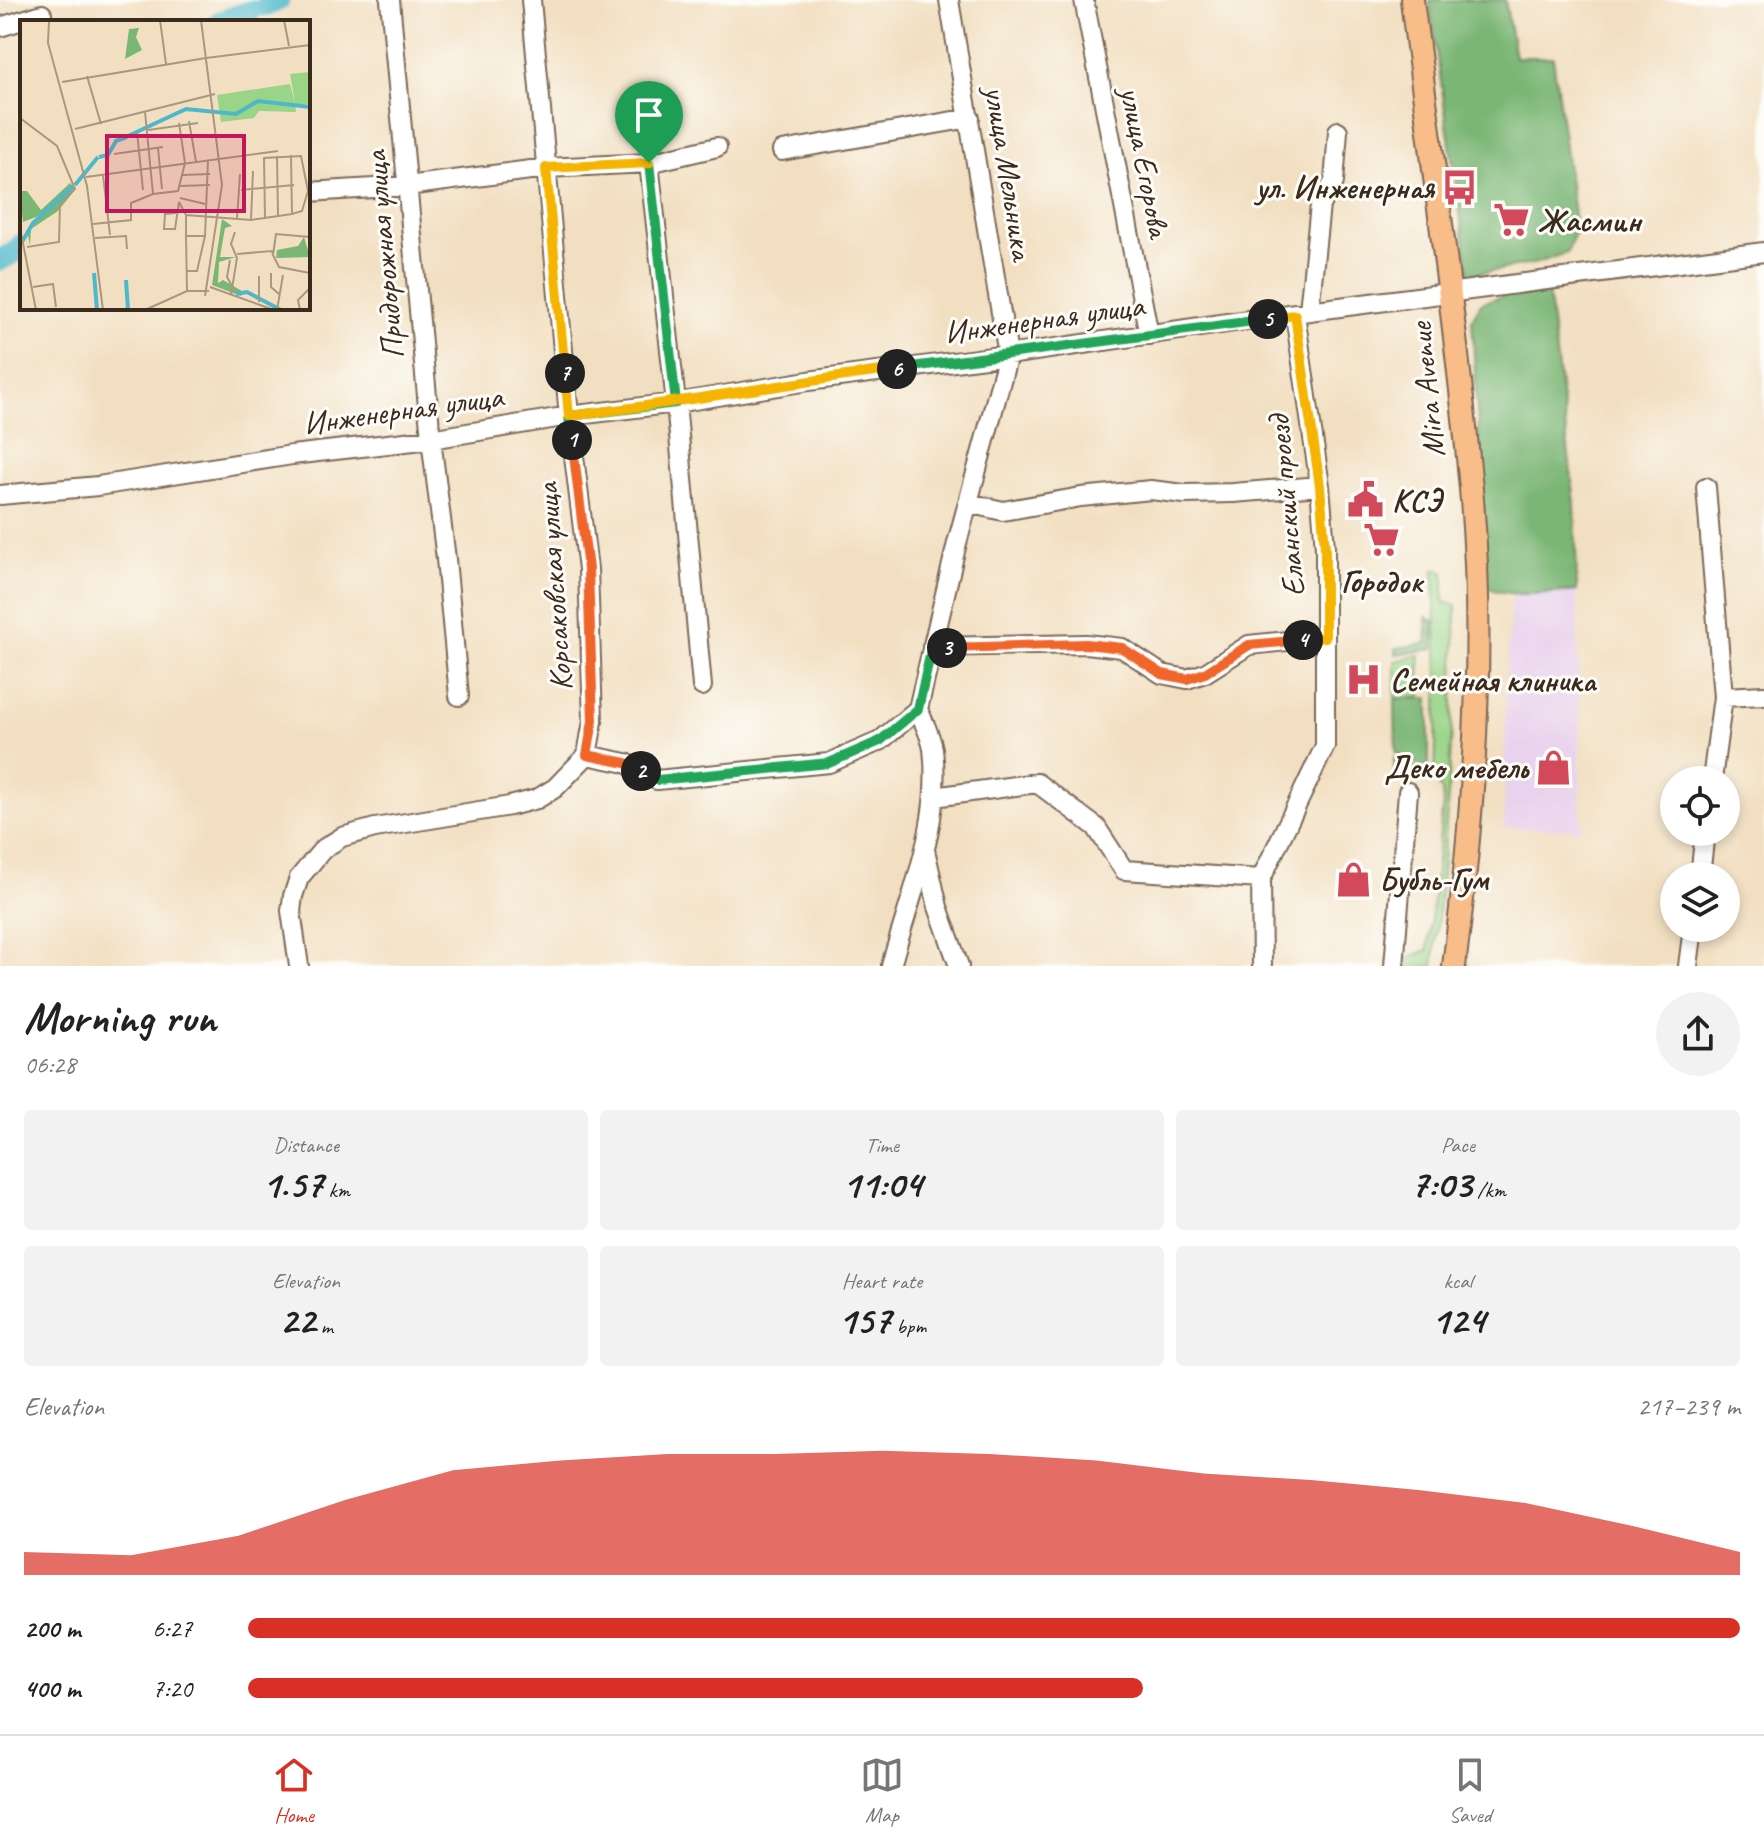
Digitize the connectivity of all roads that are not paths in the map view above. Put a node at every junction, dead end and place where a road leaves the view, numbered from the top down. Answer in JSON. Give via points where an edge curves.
{"nodes":[{"id":1,"x":390,"y":0,"type":"edge"},
{"id":2,"x":531,"y":0,"type":"edge"},
{"id":3,"x":949,"y":0,"type":"edge"},
{"id":4,"x":1084,"y":0,"type":"edge"},
{"id":5,"x":1412,"y":0,"type":"edge"},
{"id":6,"x":42,"y":14,"type":"dead end"},
{"id":7,"x":23,"y":20,"type":"edge"},
{"id":8,"x":20,"y":21,"type":"edge"},
{"id":9,"x":0,"y":27,"type":"edge"},
{"id":10,"x":970,"y":118,"type":"junction"},
{"id":11,"x":1338,"y":131,"type":"dead end"},
{"id":12,"x":717,"y":147,"type":"dead end"},
{"id":13,"x":782,"y":151,"type":"dead end"},
{"id":14,"x":649,"y":163,"type":"junction"},
{"id":15,"x":546,"y":168,"type":"junction"},
{"id":16,"x":407,"y":186,"type":"junction"},
{"id":17,"x":310,"y":192,"type":"edge"},
{"id":18,"x":1764,"y":252,"type":"edge"},
{"id":19,"x":1448,"y":293,"type":"junction"},
{"id":20,"x":1302,"y":313,"type":"junction"},
{"id":21,"x":1149,"y":335,"type":"junction"},
{"id":22,"x":1008,"y":355,"type":"junction"},
{"id":23,"x":676,"y":403,"type":"junction"},
{"id":24,"x":569,"y":416,"type":"junction"},
{"id":25,"x":431,"y":439,"type":"junction"},
{"id":26,"x":1320,"y":486,"type":"junction"},
{"id":27,"x":1706,"y":487,"type":"dead end"},
{"id":28,"x":0,"y":495,"type":"edge"},
{"id":29,"x":968,"y":503,"type":"junction"},
{"id":30,"x":1325,"y":637,"type":"junction"},
{"id":31,"x":932,"y":647,"type":"junction"},
{"id":32,"x":702,"y":686,"type":"dead end"},
{"id":33,"x":1764,"y":695,"type":"edge"},
{"id":34,"x":459,"y":696,"type":"dead end"},
{"id":35,"x":1723,"y":697,"type":"junction"},
{"id":36,"x":918,"y":709,"type":"junction"},
{"id":37,"x":587,"y":755,"type":"junction"},
{"id":38,"x":1714,"y":766,"type":"edge"},
{"id":39,"x":1408,"y":792,"type":"dead end"},
{"id":40,"x":934,"y":797,"type":"junction"},
{"id":41,"x":925,"y":850,"type":"junction"},
{"id":42,"x":1261,"y":879,"type":"junction"},
{"id":43,"x":1691,"y":942,"type":"edge"},
{"id":44,"x":299,"y":966,"type":"edge"},
{"id":45,"x":891,"y":966,"type":"edge"},
{"id":46,"x":959,"y":966,"type":"edge"},
{"id":47,"x":1262,"y":966,"type":"edge"},
{"id":48,"x":1394,"y":966,"type":"edge"},
{"id":49,"x":1454,"y":966,"type":"edge"},
{"id":50,"x":1688,"y":966,"type":"edge"}],
"edges":[{"from":1,"to":16,"type":"street","name":"Придорожная улица"},
{"from":2,"to":15,"type":"street","name":"Корсаковская улица"},
{"from":3,"to":10,"type":"street","name":"улица Мельника"},
{"from":4,"to":21,"type":"street","name":"улица Егорова"},
{"from":5,"to":19,"type":"main road","name":"Mira Avenue"},
{"from":6,"to":7,"type":"street"},
{"from":8,"to":9,"type":"street"},
{"from":10,"to":13,"type":"street"},
{"from":10,"to":22,"type":"street","name":"улица Мельника"},
{"from":11,"to":20,"type":"street","name":"Еланский проезд","via":[[1334,182],[1320,205]]},
{"from":12,"to":14,"type":"street"},
{"from":14,"to":15,"type":"street"},
{"from":14,"to":23,"type":"street"},
{"from":15,"to":16,"type":"street"},
{"from":15,"to":24,"type":"street","name":"Корсаковская улица"},
{"from":16,"to":17,"type":"street"},
{"from":16,"to":25,"type":"street","name":"Придорожная улица"},
{"from":18,"to":19,"type":"street","name":"Инженерная улица"},
{"from":19,"to":20,"type":"street","name":"Инженерная улица"},
{"from":19,"to":49,"type":"main road","name":"Mira Avenue","via":[[1472,501],[1477,627],[1475,719]]},
{"from":20,"to":21,"type":"street","name":"Инженерная улица"},
{"from":20,"to":26,"type":"street","name":"Еланский проезд"},
{"from":21,"to":22,"type":"street","name":"Инженерная улица"},
{"from":22,"to":23,"type":"street","name":"Инженерная улица"},
{"from":22,"to":29,"type":"street"},
{"from":23,"to":24,"type":"street","name":"Инженерная улица"},
{"from":23,"to":32,"type":"street"},
{"from":24,"to":25,"type":"street","name":"Инженерная улица"},
{"from":24,"to":37,"type":"street","name":"Корсаковская улица","via":[[588,569],[593,721]]},
{"from":25,"to":28,"type":"street","name":"Инженерная улица"},
{"from":25,"to":34,"type":"street","name":"Придорожная улица"},
{"from":26,"to":29,"type":"street","via":[[1233,493],[1151,490],[1003,511]]},
{"from":26,"to":30,"type":"street","name":"Еланский проезд"},
{"from":27,"to":35,"type":"street"},
{"from":29,"to":31,"type":"street"},
{"from":30,"to":31,"type":"street","via":[[1249,645],[1187,679],[1162,674],[1122,648]]},
{"from":30,"to":42,"type":"street","name":"Еланский проезд","via":[[1325,746]]},
{"from":31,"to":36,"type":"street"},
{"from":33,"to":35,"type":"street"},
{"from":35,"to":38,"type":"street"},
{"from":36,"to":37,"type":"street","via":[[880,741],[829,763],[657,780],[626,763]]},
{"from":36,"to":40,"type":"street","via":[[933,746]]},
{"from":37,"to":44,"type":"street","via":[[537,799],[375,828],[342,837],[323,849],[299,878],[293,896]]},
{"from":39,"to":48,"type":"street"},
{"from":40,"to":41,"type":"street"},
{"from":40,"to":42,"type":"street","via":[[1037,783],[1096,827],[1124,870]]},
{"from":41,"to":45,"type":"street"},
{"from":41,"to":46,"type":"street"},
{"from":42,"to":47,"type":"street","name":"Еланский проезд"},
{"from":43,"to":50,"type":"street"}]}
